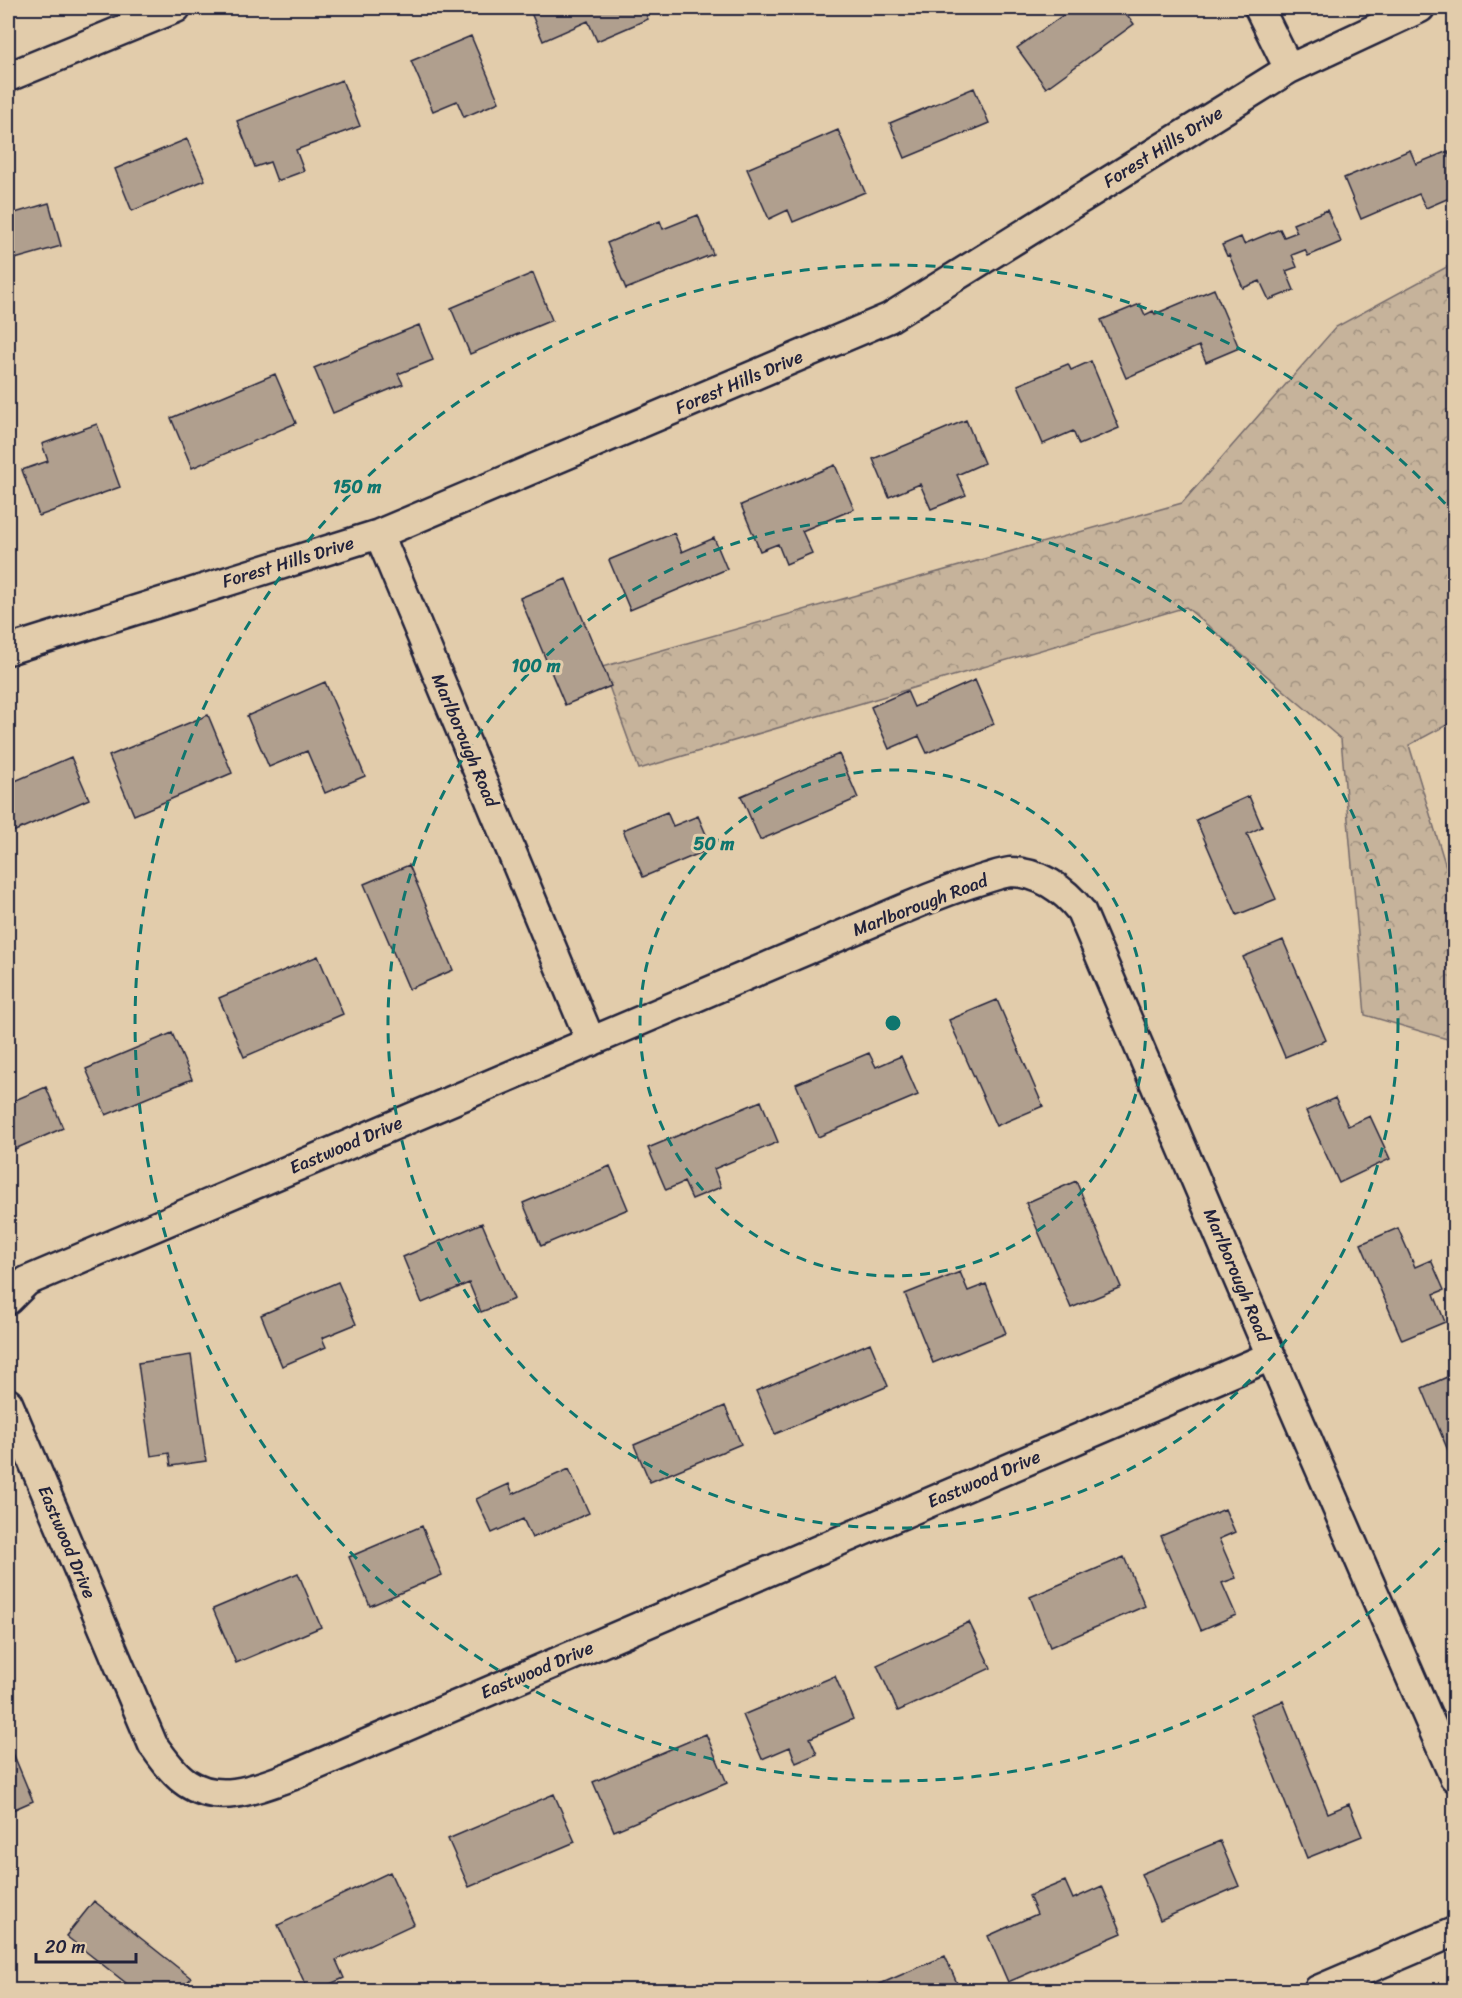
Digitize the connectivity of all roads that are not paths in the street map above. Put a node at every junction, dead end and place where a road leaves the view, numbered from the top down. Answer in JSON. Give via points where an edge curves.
{"nodes":[{"id":1,"x":176,"y":8,"type":"edge"},
{"id":2,"x":1259,"y":8,"type":"edge"},
{"id":3,"x":1420,"y":8,"type":"edge"},
{"id":4,"x":1288,"y":69,"type":"junction"},
{"id":5,"x":8,"y":77,"type":"edge"},
{"id":6,"x":379,"y":534,"type":"junction"},
{"id":7,"x":8,"y":650,"type":"edge"},
{"id":8,"x":591,"y":1042,"type":"junction"},
{"id":9,"x":8,"y":1300,"type":"edge"},
{"id":10,"x":1271,"y":1356,"type":"junction"},
{"id":11,"x":8,"y":1403,"type":"edge"},
{"id":12,"x":1455,"y":1777,"type":"edge"},
{"id":13,"x":1455,"y":1932,"type":"edge"},
{"id":14,"x":1318,"y":1990,"type":"edge"}],
"edges":[{"from":1,"to":5,"type":"street"},
{"from":2,"to":4,"type":"street"},
{"from":3,"to":4,"type":"street","name":"Forest Hills Drive"},
{"from":4,"to":6,"type":"street","name":"Forest Hills Drive","via":[[889,318]]},
{"from":6,"to":7,"type":"street","name":"Forest Hills Drive"},
{"from":6,"to":8,"type":"street","name":"Marlborough Road"},
{"from":8,"to":9,"type":"street","name":"Eastwood Drive","via":[[27,1281]]},
{"from":8,"to":10,"type":"street","name":"Marlborough Road","via":[[968,884],[1009,872],[1032,875],[1064,892],[1081,911]]},
{"from":10,"to":11,"type":"street","name":"Eastwood Drive","via":[[291,1776],[257,1789],[229,1794],[205,1791],[188,1783],[153,1744]]},
{"from":10,"to":12,"type":"street","name":"Marlborough Road"},
{"from":13,"to":14,"type":"street"}]}
